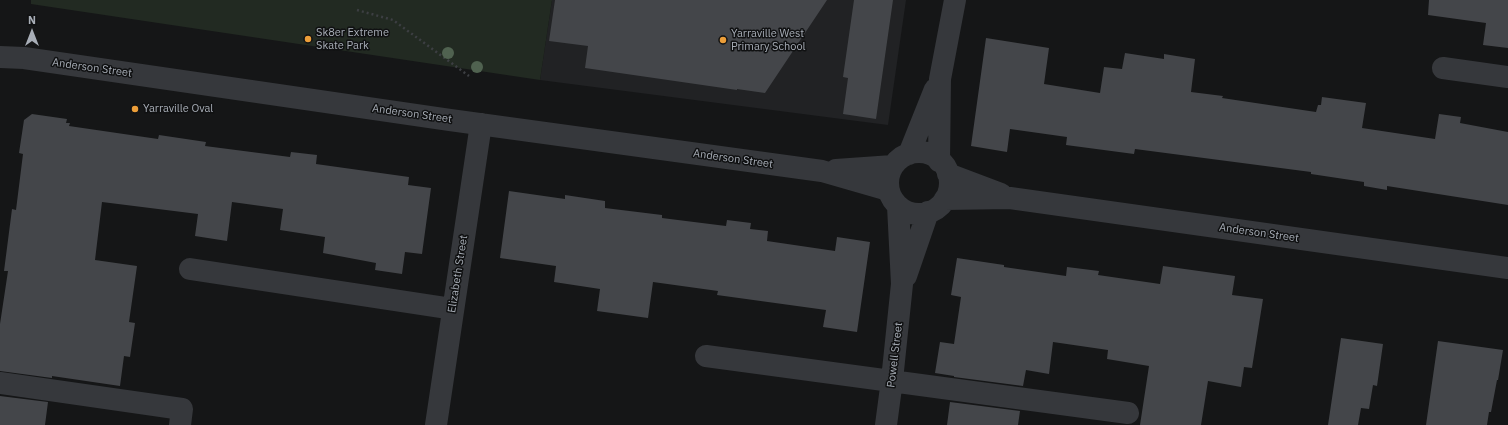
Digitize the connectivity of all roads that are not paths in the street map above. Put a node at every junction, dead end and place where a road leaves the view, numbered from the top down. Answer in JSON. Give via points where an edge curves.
{"nodes":[{"id":1,"x":955,"y":0,"type":"edge"},
{"id":2,"x":0,"y":57,"type":"edge"},
{"id":3,"x":1443,"y":68,"type":"dead end"},
{"id":4,"x":1508,"y":78,"type":"edge"},
{"id":5,"x":940,"y":79,"type":"junction"},
{"id":6,"x":481,"y":124,"type":"junction"},
{"id":7,"x":901,"y":160,"type":"junction"},
{"id":8,"x":944,"y":168,"type":"junction"},
{"id":9,"x":825,"y":171,"type":"junction"},
{"id":10,"x":893,"y":198,"type":"junction"},
{"id":11,"x":1010,"y":198,"type":"junction"},
{"id":12,"x":945,"y":199,"type":"junction"},
{"id":13,"x":928,"y":212,"type":"junction"},
{"id":14,"x":1508,"y":268,"type":"edge"},
{"id":15,"x":190,"y":269,"type":"dead end"},
{"id":16,"x":902,"y":284,"type":"junction"},
{"id":17,"x":453,"y":309,"type":"junction"},
{"id":18,"x":706,"y":356,"type":"dead end"},
{"id":19,"x":892,"y":380,"type":"junction"},
{"id":20,"x":0,"y":383,"type":"edge"},
{"id":21,"x":1128,"y":413,"type":"dead end"},
{"id":22,"x":180,"y":425,"type":"edge"},
{"id":23,"x":436,"y":425,"type":"edge"},
{"id":24,"x":886,"y":425,"type":"edge"}],
"edges":[{"from":1,"to":5,"type":"street"},
{"from":2,"to":6,"type":"street","name":"Anderson Street","via":[[24,58]]},
{"from":3,"to":4,"type":"street"},
{"from":5,"to":7,"type":"street"},
{"from":5,"to":8,"type":"street"},
{"from":6,"to":9,"type":"street","name":"Anderson Street"},
{"from":6,"to":17,"type":"street","name":"Elizabeth Street"},
{"from":7,"to":8,"type":"street","via":[[925,153]]},
{"from":7,"to":9,"type":"street","name":"Anderson Street"},
{"from":7,"to":10,"type":"street","via":[[888,181]]},
{"from":8,"to":11,"type":"street","name":"Anderson Street"},
{"from":8,"to":12,"type":"street","via":[[948,191]]},
{"from":9,"to":10,"type":"street","name":"Anderson Street"},
{"from":10,"to":13,"type":"street","via":[[904,211],[920,214]]},
{"from":10,"to":16,"type":"street","name":"Powell Street"},
{"from":11,"to":12,"type":"street","name":"Anderson Street"},
{"from":11,"to":14,"type":"street","name":"Anderson Street"},
{"from":12,"to":13,"type":"street","via":[[941,205]]},
{"from":13,"to":16,"type":"street","name":"Powell Street"},
{"from":15,"to":17,"type":"street"},
{"from":16,"to":19,"type":"street","name":"Powell Street"},
{"from":17,"to":23,"type":"street","name":"Elizabeth Street"},
{"from":18,"to":19,"type":"street"},
{"from":19,"to":21,"type":"street"},
{"from":19,"to":24,"type":"street","name":"Powell Street"},
{"from":20,"to":22,"type":"street","via":[[182,409]]}]}
